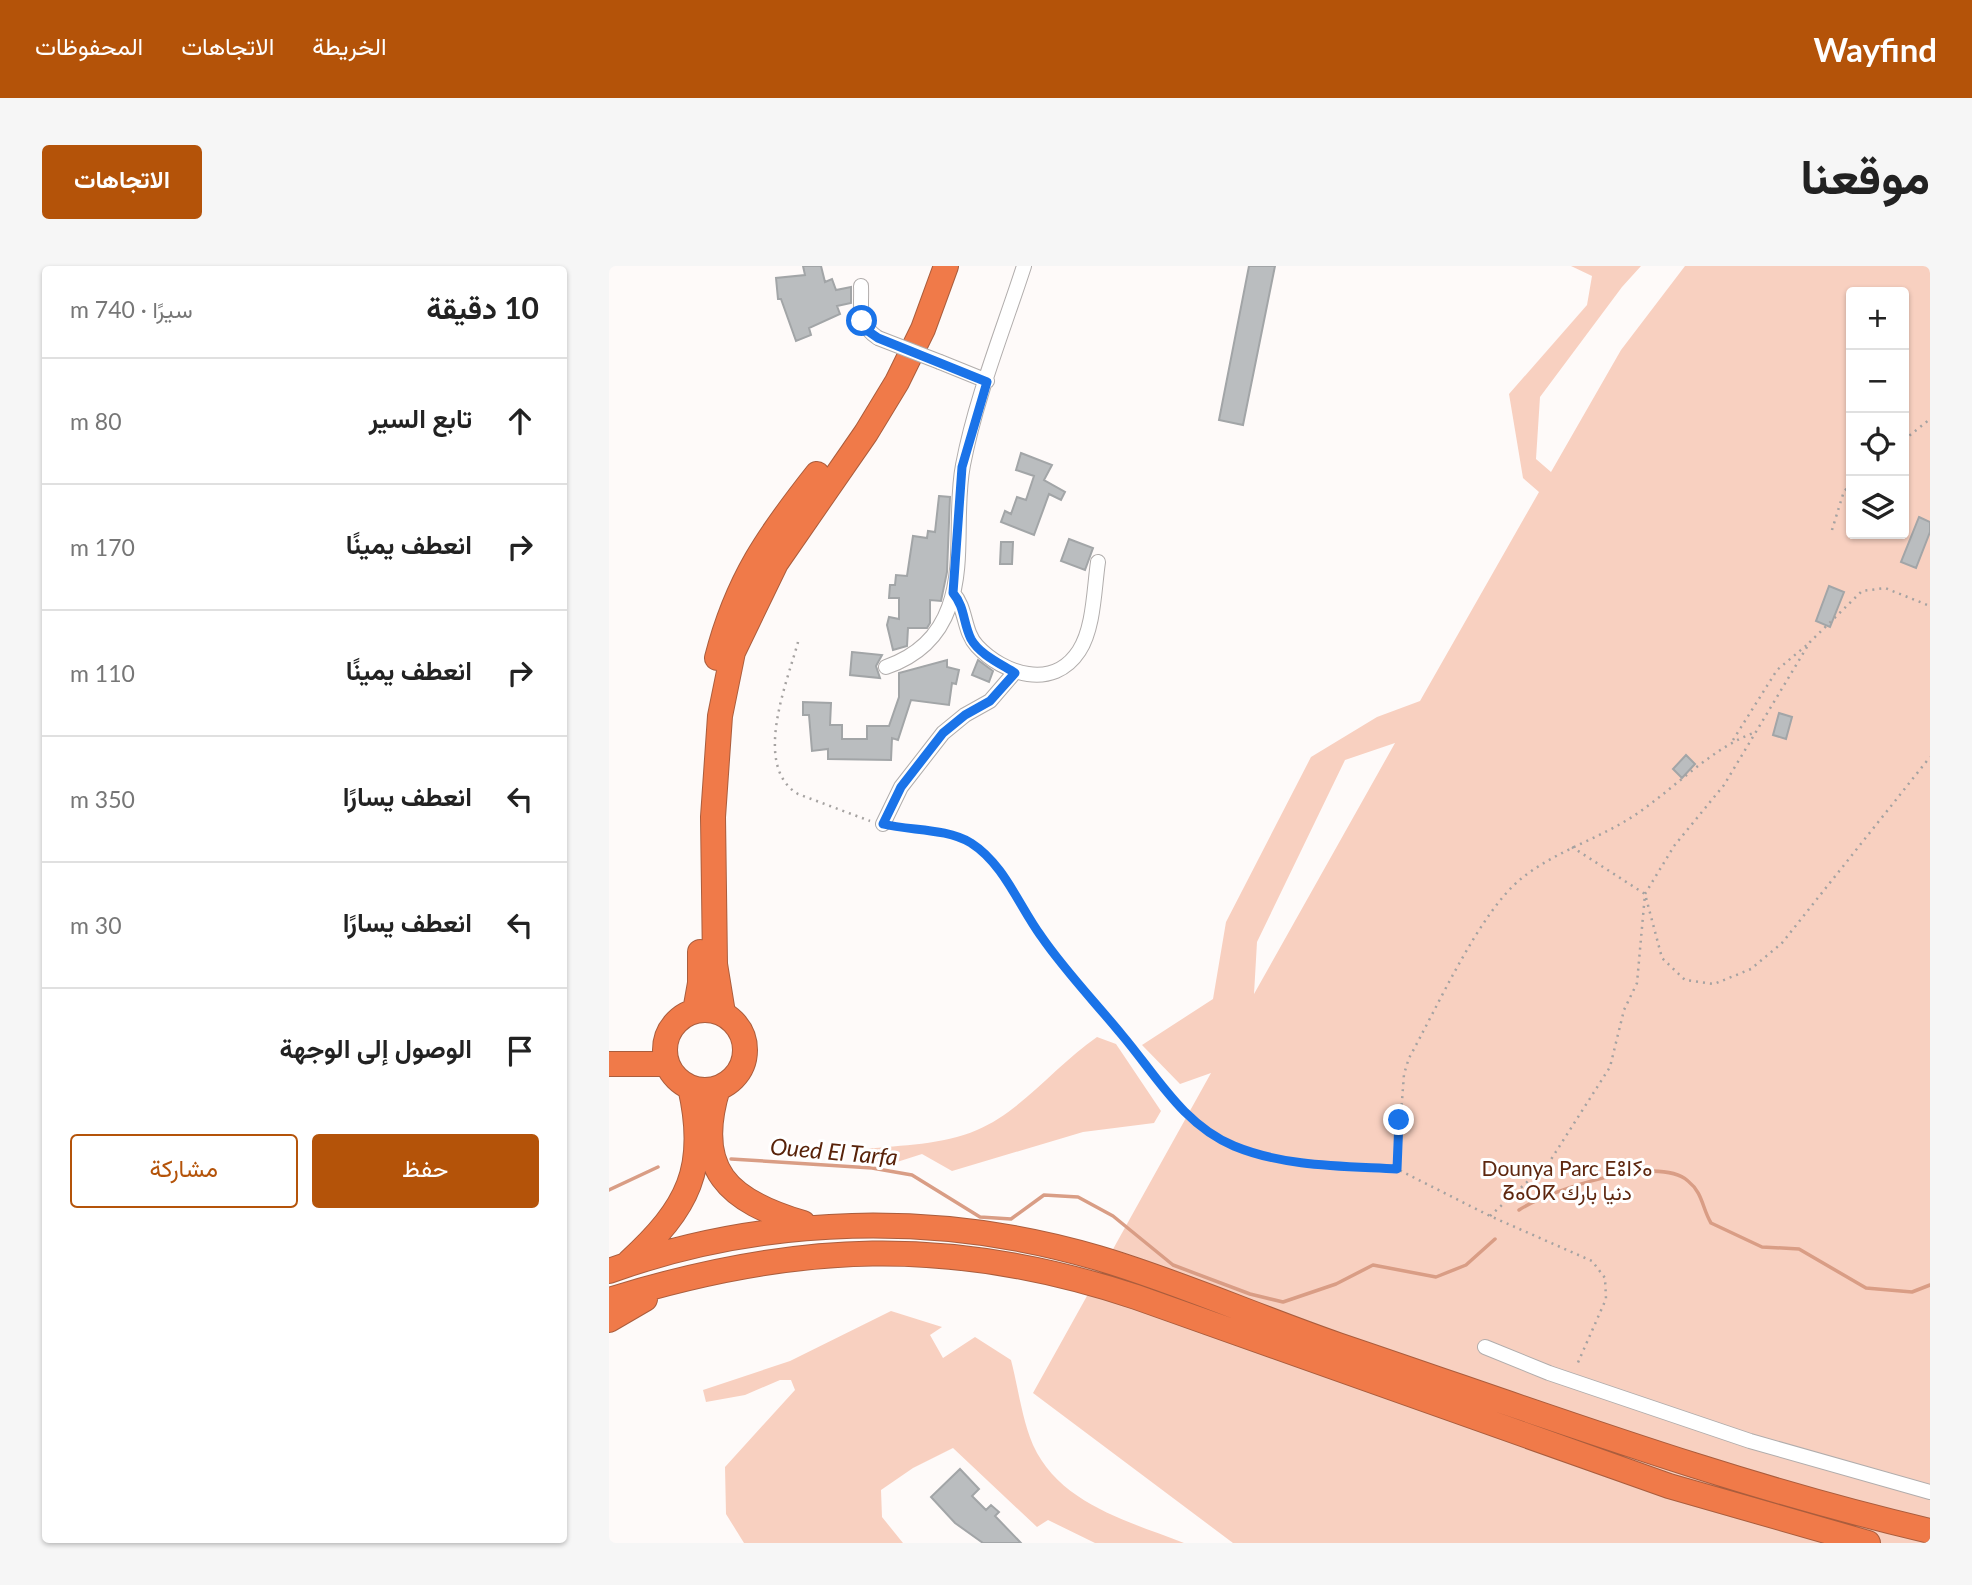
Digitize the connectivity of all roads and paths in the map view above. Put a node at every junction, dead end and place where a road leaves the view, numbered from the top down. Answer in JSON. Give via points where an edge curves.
{"nodes":[{"id":1,"x":930,"y":266,"type":"edge"},
{"id":2,"x":946,"y":266,"type":"edge"},
{"id":3,"x":1024,"y":266,"type":"edge"},
{"id":4,"x":861,"y":286,"type":"dead end"},
{"id":5,"x":987,"y":382,"type":"junction"},
{"id":6,"x":1930,"y":419,"type":"edge"},
{"id":7,"x":1909,"y":436,"type":"edge"},
{"id":8,"x":1846,"y":489,"type":"edge"},
{"id":9,"x":1832,"y":530,"type":"dead end"},
{"id":10,"x":1098,"y":562,"type":"dead end"},
{"id":11,"x":953,"y":593,"type":"junction"},
{"id":12,"x":1930,"y":606,"type":"edge"},
{"id":13,"x":798,"y":642,"type":"dead end"},
{"id":14,"x":1810,"y":642,"type":"junction"},
{"id":15,"x":886,"y":667,"type":"dead end"},
{"id":16,"x":1015,"y":673,"type":"junction"},
{"id":17,"x":1756,"y":732,"type":"junction"},
{"id":18,"x":1733,"y":740,"type":"junction"},
{"id":19,"x":1930,"y":757,"type":"edge"},
{"id":20,"x":883,"y":824,"type":"junction"},
{"id":21,"x":1572,"y":847,"type":"junction"},
{"id":22,"x":1645,"y":894,"type":"junction"},
{"id":23,"x":695,"y":1011,"type":"junction"},
{"id":24,"x":723,"y":1013,"type":"junction"},
{"id":25,"x":609,"y":1050,"type":"edge"},
{"id":26,"x":666,"y":1053,"type":"junction"},
{"id":27,"x":609,"y":1064,"type":"edge"},
{"id":28,"x":690,"y":1087,"type":"junction"},
{"id":29,"x":718,"y":1088,"type":"junction"},
{"id":30,"x":1397,"y":1169,"type":"junction"},
{"id":31,"x":1490,"y":1216,"type":"junction"},
{"id":32,"x":813,"y":1226,"type":"junction"},
{"id":33,"x":617,"y":1268,"type":"edge"},
{"id":34,"x":688,"y":1275,"type":"junction"},
{"id":35,"x":609,"y":1300,"type":"edge"},
{"id":36,"x":609,"y":1320,"type":"edge"},
{"id":37,"x":1485,"y":1347,"type":"dead end"},
{"id":38,"x":1571,"y":1380,"type":"junction"},
{"id":39,"x":1930,"y":1492,"type":"edge"},
{"id":40,"x":1930,"y":1531,"type":"edge"},
{"id":41,"x":1868,"y":1543,"type":"edge"}],
"edges":[{"from":1,"to":23,"type":"highway","via":[[881,386],[770,533],[744,577],[725,626],[701,749],[700,965]]},
{"from":2,"to":24,"type":"highway","via":[[897,382],[776,563],[733,652],[720,716],[713,817],[715,964]]},
{"from":3,"to":5,"type":"street"},
{"from":4,"to":5,"type":"street","bridge":true,"via":[[865,329]]},
{"from":5,"to":11,"type":"street","via":[[962,467]]},
{"from":6,"to":7,"type":"path"},
{"from":8,"to":9,"type":"path"},
{"from":10,"to":16,"type":"street","via":[[1086,636],[1079,652],[1041,675]]},
{"from":11,"to":15,"type":"street","via":[[943,620],[926,644],[915,655]]},
{"from":11,"to":16,"type":"street","via":[[962,605],[972,640]]},
{"from":12,"to":14,"type":"path","via":[[1885,588],[1862,591]]},
{"from":13,"to":20,"type":"path","via":[[774,744],[779,775],[798,794]]},
{"from":14,"to":17,"type":"path"},
{"from":14,"to":18,"type":"path","via":[[1777,670]]},
{"from":16,"to":20,"type":"street","via":[[990,701],[943,733],[901,787]]},
{"from":17,"to":18,"type":"path"},
{"from":17,"to":22,"type":"path","via":[[1724,785],[1674,846]]},
{"from":18,"to":21,"type":"path","via":[[1635,815]]},
{"from":19,"to":22,"type":"path","via":[[1782,943],[1751,969],[1714,984],[1685,980],[1662,958]]},
{"from":20,"to":30,"type":"path","via":[[949,834],[988,857],[1063,966],[1175,1103],[1207,1132],[1265,1157]]},
{"from":21,"to":22,"type":"path"},
{"from":21,"to":30,"type":"path","via":[[1506,891],[1409,1058]]},
{"from":22,"to":31,"type":"path","via":[[1637,983],[1623,1010],[1610,1067],[1550,1161]]},
{"from":23,"to":24,"type":"highway"},
{"from":23,"to":26,"type":"highway","via":[[676,1022]]},
{"from":24,"to":29,"type":"highway","via":[[737,1025],[745,1052],[734,1078]]},
{"from":25,"to":26,"type":"highway"},
{"from":26,"to":27,"type":"highway"},
{"from":26,"to":28,"type":"highway","via":[[680,1082]]},
{"from":28,"to":29,"type":"highway"},
{"from":28,"to":33,"type":"highway","via":[[698,1144],[692,1180],[666,1227]]},
{"from":29,"to":32,"type":"highway","via":[[709,1132],[723,1178],[760,1209]]},
{"from":30,"to":31,"type":"path"},
{"from":31,"to":38,"type":"path","via":[[1592,1261],[1605,1278],[1606,1299]]},
{"from":32,"to":33,"type":"highway","via":[[715,1242]]},
{"from":32,"to":40,"type":"highway","via":[[898,1226],[977,1234],[1098,1258],[1715,1473]]},
{"from":34,"to":35,"type":"highway"},
{"from":34,"to":36,"type":"highway"},
{"from":34,"to":41,"type":"highway","via":[[850,1253],[947,1255],[1030,1268],[1136,1297],[1669,1486]]},
{"from":37,"to":38,"type":"street"},
{"from":38,"to":39,"type":"street","via":[[1791,1454]]}]}
